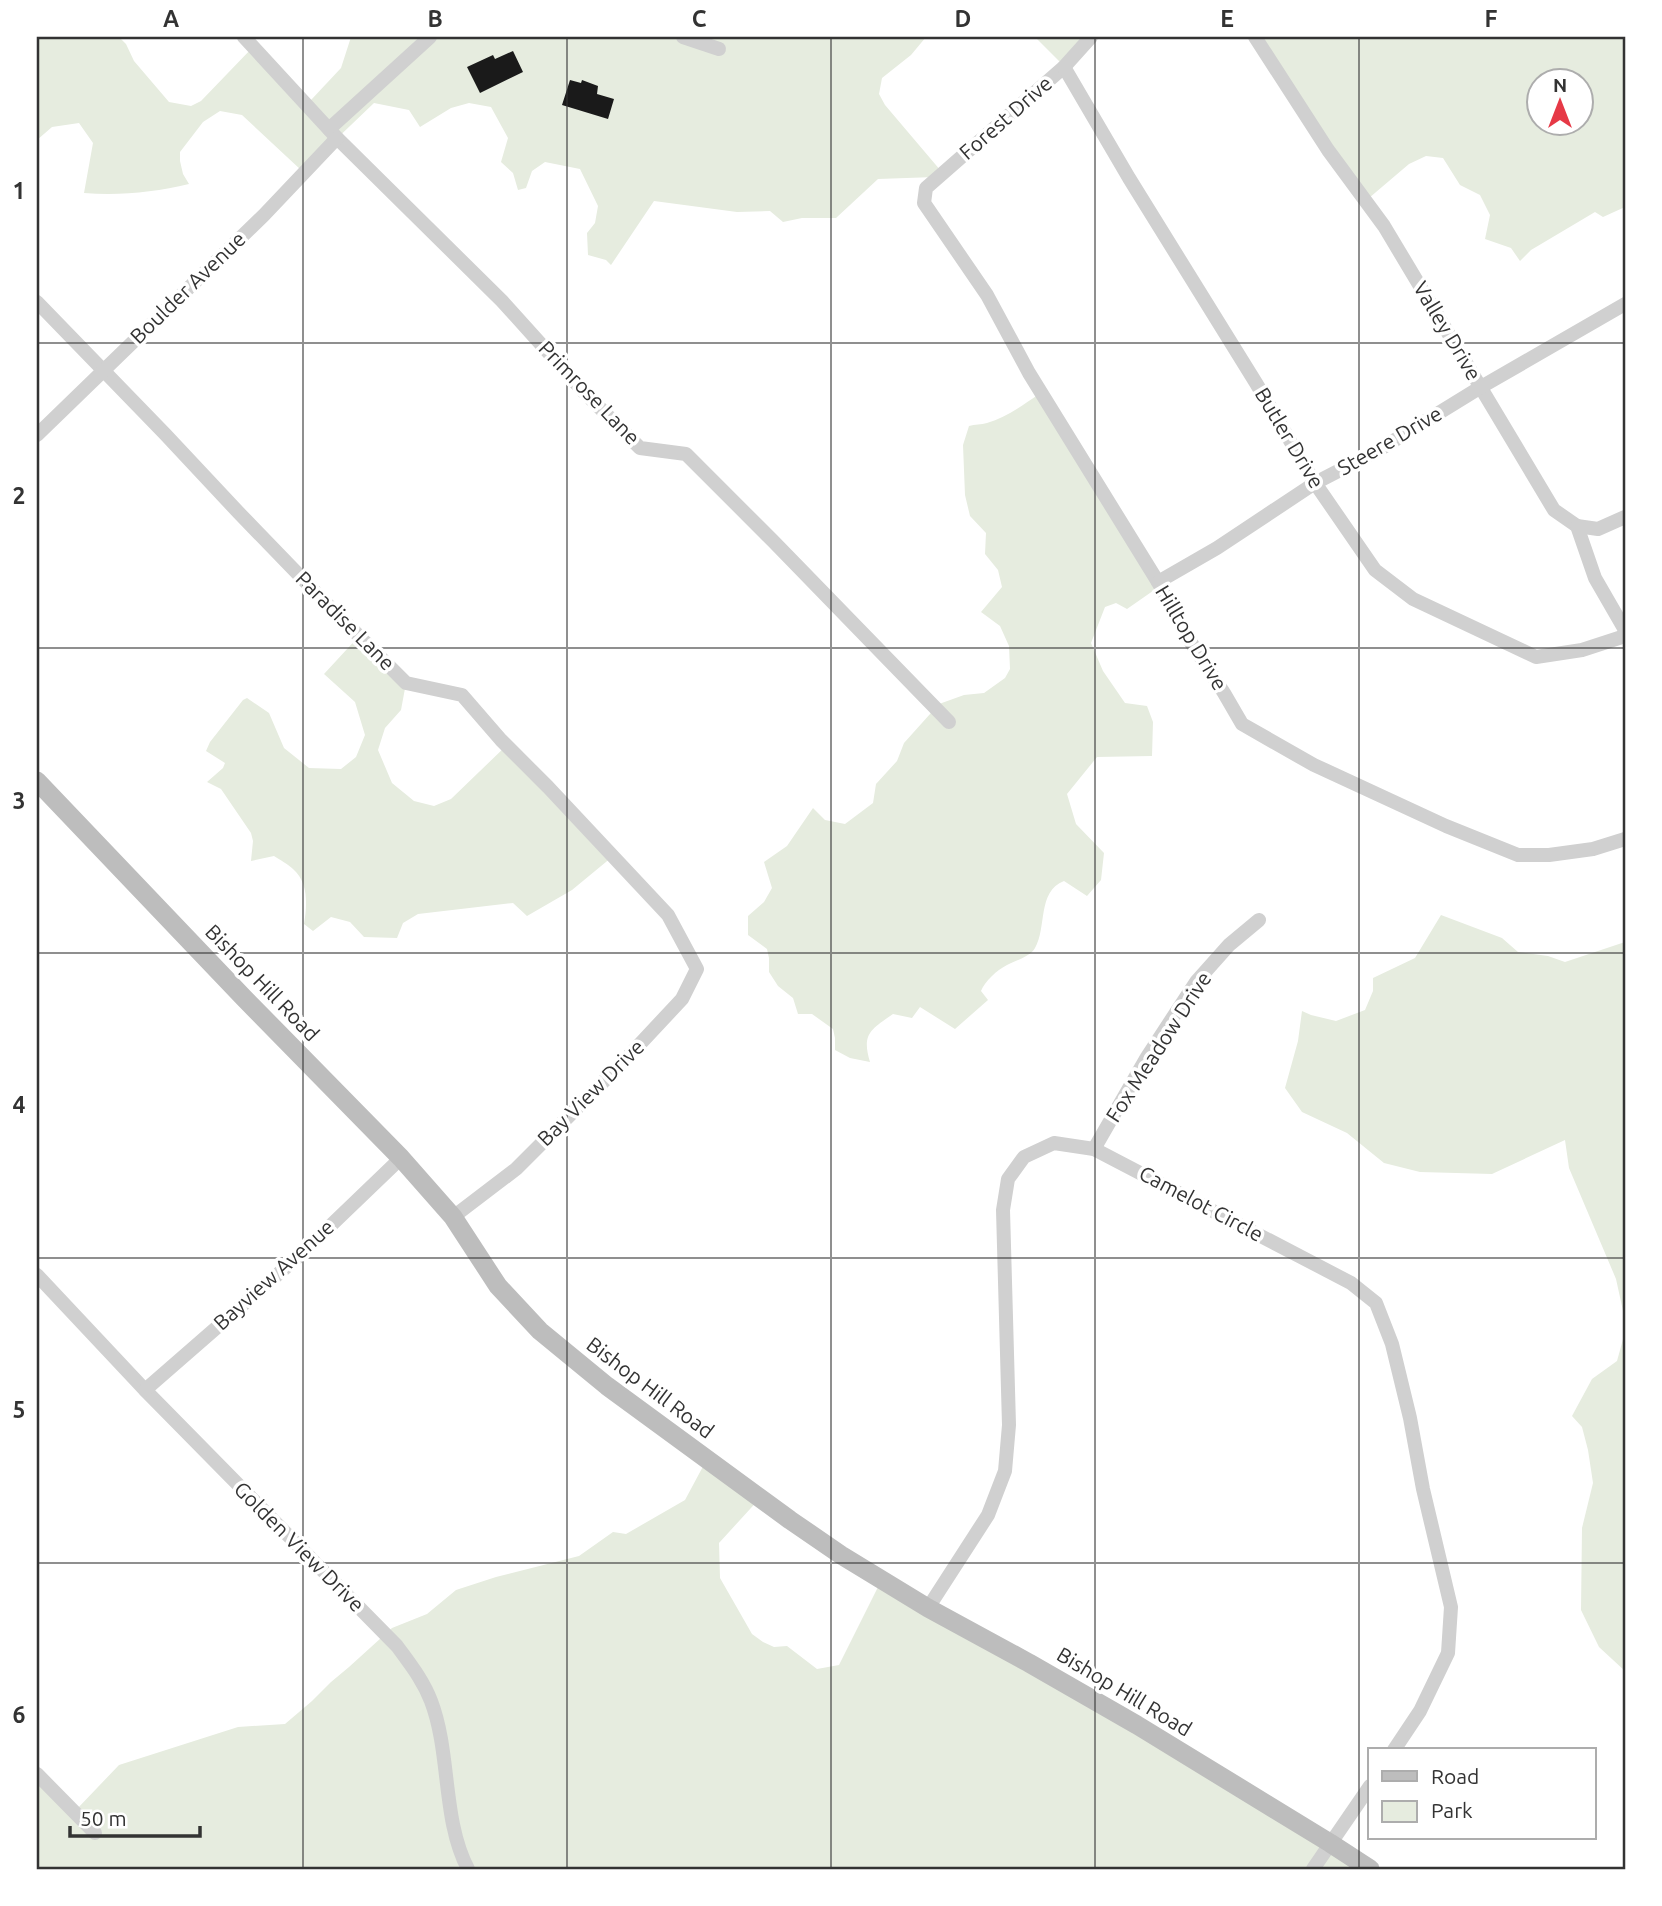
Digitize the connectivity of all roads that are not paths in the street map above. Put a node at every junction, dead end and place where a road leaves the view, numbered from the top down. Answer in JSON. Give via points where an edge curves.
{"nodes":[{"id":1,"x":244,"y":37,"type":"edge"},
{"id":2,"x":430,"y":37,"type":"edge"},
{"id":3,"x":683,"y":37,"type":"edge"},
{"id":4,"x":1091,"y":37,"type":"edge"},
{"id":5,"x":1255,"y":37,"type":"edge"},
{"id":6,"x":719,"y":49,"type":"dead end"},
{"id":7,"x":1063,"y":67,"type":"junction"},
{"id":8,"x":333,"y":134,"type":"junction"},
{"id":9,"x":925,"y":199,"type":"joint"},
{"id":10,"x":37,"y":302,"type":"edge"},
{"id":11,"x":1625,"y":304,"type":"edge"},
{"id":12,"x":103,"y":371,"type":"junction"},
{"id":13,"x":1480,"y":387,"type":"junction"},
{"id":14,"x":37,"y":435,"type":"edge"},
{"id":15,"x":1315,"y":483,"type":"junction"},
{"id":16,"x":1625,"y":517,"type":"edge"},
{"id":17,"x":1577,"y":526,"type":"junction"},
{"id":18,"x":1158,"y":582,"type":"junction"},
{"id":19,"x":1625,"y":630,"type":"edge"},
{"id":20,"x":1625,"y":636,"type":"edge"},
{"id":21,"x":949,"y":722,"type":"dead end"},
{"id":22,"x":37,"y":781,"type":"edge"},
{"id":23,"x":1625,"y":839,"type":"edge"},
{"id":24,"x":1259,"y":920,"type":"dead end"},
{"id":25,"x":687,"y":950,"type":"joint"},
{"id":26,"x":1094,"y":1149,"type":"junction"},
{"id":27,"x":401,"y":1158,"type":"junction"},
{"id":28,"x":453,"y":1217,"type":"junction"},
{"id":29,"x":37,"y":1275,"type":"edge"},
{"id":30,"x":145,"y":1390,"type":"junction"},
{"id":31,"x":928,"y":1608,"type":"junction"},
{"id":32,"x":1395,"y":1748,"type":"edge"},
{"id":33,"x":37,"y":1774,"type":"edge"},
{"id":34,"x":1368,"y":1789,"type":"edge"},
{"id":35,"x":95,"y":1833,"type":"dead end"},
{"id":36,"x":1330,"y":1843,"type":"junction"},
{"id":37,"x":467,"y":1869,"type":"edge"},
{"id":38,"x":1313,"y":1869,"type":"edge"},
{"id":39,"x":1370,"y":1869,"type":"edge"}],
"edges":[{"from":1,"to":8,"type":"street","name":"Primrose Lane"},
{"from":2,"to":8,"type":"street","name":"Boulder Avenue"},
{"from":3,"to":6,"type":"street"},
{"from":4,"to":7,"type":"street","name":"Forest Drive"},
{"from":5,"to":13,"type":"street","name":"Valley Drive","via":[[1384,226]]},
{"from":7,"to":9,"type":"street","name":"Forest Drive","via":[[926,188]]},
{"from":7,"to":15,"type":"street","name":"Butler Drive"},
{"from":8,"to":12,"type":"street","name":"Boulder Avenue","via":[[264,215]]},
{"from":8,"to":21,"type":"street","name":"Primrose Lane","via":[[502,301],[640,448],[685,454]]},
{"from":9,"to":18,"type":"street","name":"Hilltop Drive"},
{"from":10,"to":12,"type":"street","name":"Paradise Lane"},
{"from":11,"to":13,"type":"street","name":"Steere Drive"},
{"from":12,"to":14,"type":"street","name":"Boulder Avenue"},
{"from":12,"to":25,"type":"street","name":"Paradise Lane","via":[[406,683],[461,695],[668,915]]},
{"from":13,"to":15,"type":"street","name":"Steere Drive","via":[[1377,451]]},
{"from":13,"to":17,"type":"street","name":"Valley Drive","via":[[1554,510]]},
{"from":15,"to":18,"type":"street","name":"Steere Drive"},
{"from":15,"to":20,"type":"street","name":"Butler Drive","via":[[1375,570],[1413,599],[1536,657],[1582,650]]},
{"from":16,"to":17,"type":"street","via":[[1598,529]]},
{"from":17,"to":19,"type":"street","via":[[1595,578]]},
{"from":18,"to":23,"type":"street","name":"Hilltop Drive","via":[[1242,724],[1314,765],[1518,855],[1593,849]]},
{"from":22,"to":27,"type":"street","name":"Bishop Hill Road"},
{"from":24,"to":26,"type":"street","name":"Fox Meadow Drive","via":[[1196,982]]},
{"from":25,"to":28,"type":"street","name":"Bay View Drive","via":[[697,969],[682,999],[516,1169]]},
{"from":26,"to":31,"type":"street","name":"Camelot Circle","via":[[1054,1143],[1024,1157],[1008,1179],[1003,1210],[1010,1425],[1004,1471],[988,1515]]},
{"from":26,"to":32,"type":"street","name":"Camelot Circle","via":[[1351,1283],[1376,1303],[1395,1357],[1451,1607],[1448,1653],[1420,1711]]},
{"from":27,"to":28,"type":"street","name":"Bishop Hill Road"},
{"from":27,"to":30,"type":"street","name":"Bayview Avenue","via":[[300,1255]]},
{"from":28,"to":31,"type":"street","name":"Bishop Hill Road","via":[[498,1286],[550,1339],[607,1386],[790,1520]]},
{"from":29,"to":30,"type":"street","name":"Golden View Drive"},
{"from":30,"to":37,"type":"street","name":"Golden View Drive","via":[[397,1646],[418,1674],[439,1730],[455,1833]]},
{"from":31,"to":36,"type":"street","name":"Bishop Hill Road","via":[[1125,1718]]},
{"from":33,"to":35,"type":"street"},
{"from":34,"to":36,"type":"street"},
{"from":36,"to":38,"type":"street"},
{"from":36,"to":39,"type":"street","name":"Bishop Hill Road"}]}
